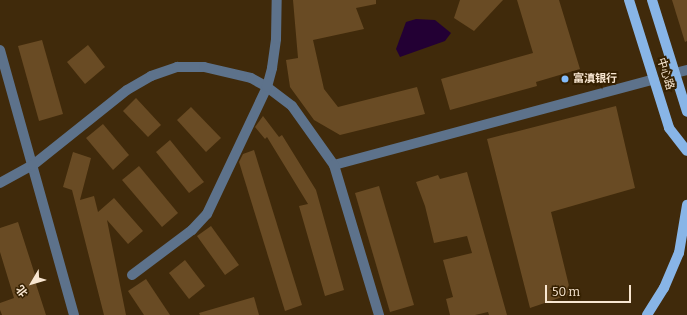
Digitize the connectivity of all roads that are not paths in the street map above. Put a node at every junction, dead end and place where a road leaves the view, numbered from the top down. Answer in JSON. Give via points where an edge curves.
{"nodes":[{"id":1,"x":277,"y":0,"type":"edge"},
{"id":2,"x":629,"y":0,"type":"edge"},
{"id":3,"x":652,"y":0,"type":"edge"},
{"id":4,"x":0,"y":50,"type":"edge"},
{"id":5,"x":687,"y":70,"type":"edge"},
{"id":6,"x":675,"y":73,"type":"junction"},
{"id":7,"x":654,"y":79,"type":"junction"},
{"id":8,"x":267,"y":87,"type":"junction"},
{"id":9,"x":687,"y":112,"type":"edge"},
{"id":10,"x":687,"y":151,"type":"edge"},
{"id":11,"x":334,"y":164,"type":"junction"},
{"id":12,"x":33,"y":165,"type":"junction"},
{"id":13,"x":0,"y":183,"type":"edge"},
{"id":14,"x":687,"y":205,"type":"edge"},
{"id":15,"x":132,"y":275,"type":"dead end"},
{"id":16,"x":74,"y":315,"type":"edge"},
{"id":17,"x":379,"y":315,"type":"edge"},
{"id":18,"x":647,"y":315,"type":"edge"}],
"edges":[{"from":1,"to":8,"type":"street","via":[[272,68]]},
{"from":2,"to":7,"type":"main road","name":"中心路"},
{"from":3,"to":6,"type":"main road","name":"中心路"},
{"from":4,"to":12,"type":"street"},
{"from":5,"to":6,"type":"street"},
{"from":6,"to":9,"type":"main road","name":"中心路"},
{"from":7,"to":10,"type":"main road","name":"中心路","via":[[669,128]]},
{"from":7,"to":11,"type":"street"},
{"from":8,"to":11,"type":"street","via":[[292,106]]},
{"from":8,"to":12,"type":"street","via":[[244,76],[204,67],[177,68],[151,76],[127,90]]},
{"from":8,"to":15,"type":"street","via":[[207,214],[192,230]]},
{"from":11,"to":17,"type":"street"},
{"from":12,"to":13,"type":"street"},
{"from":12,"to":16,"type":"street"},
{"from":14,"to":18,"type":"main road","via":[[679,253],[664,288]]}]}
